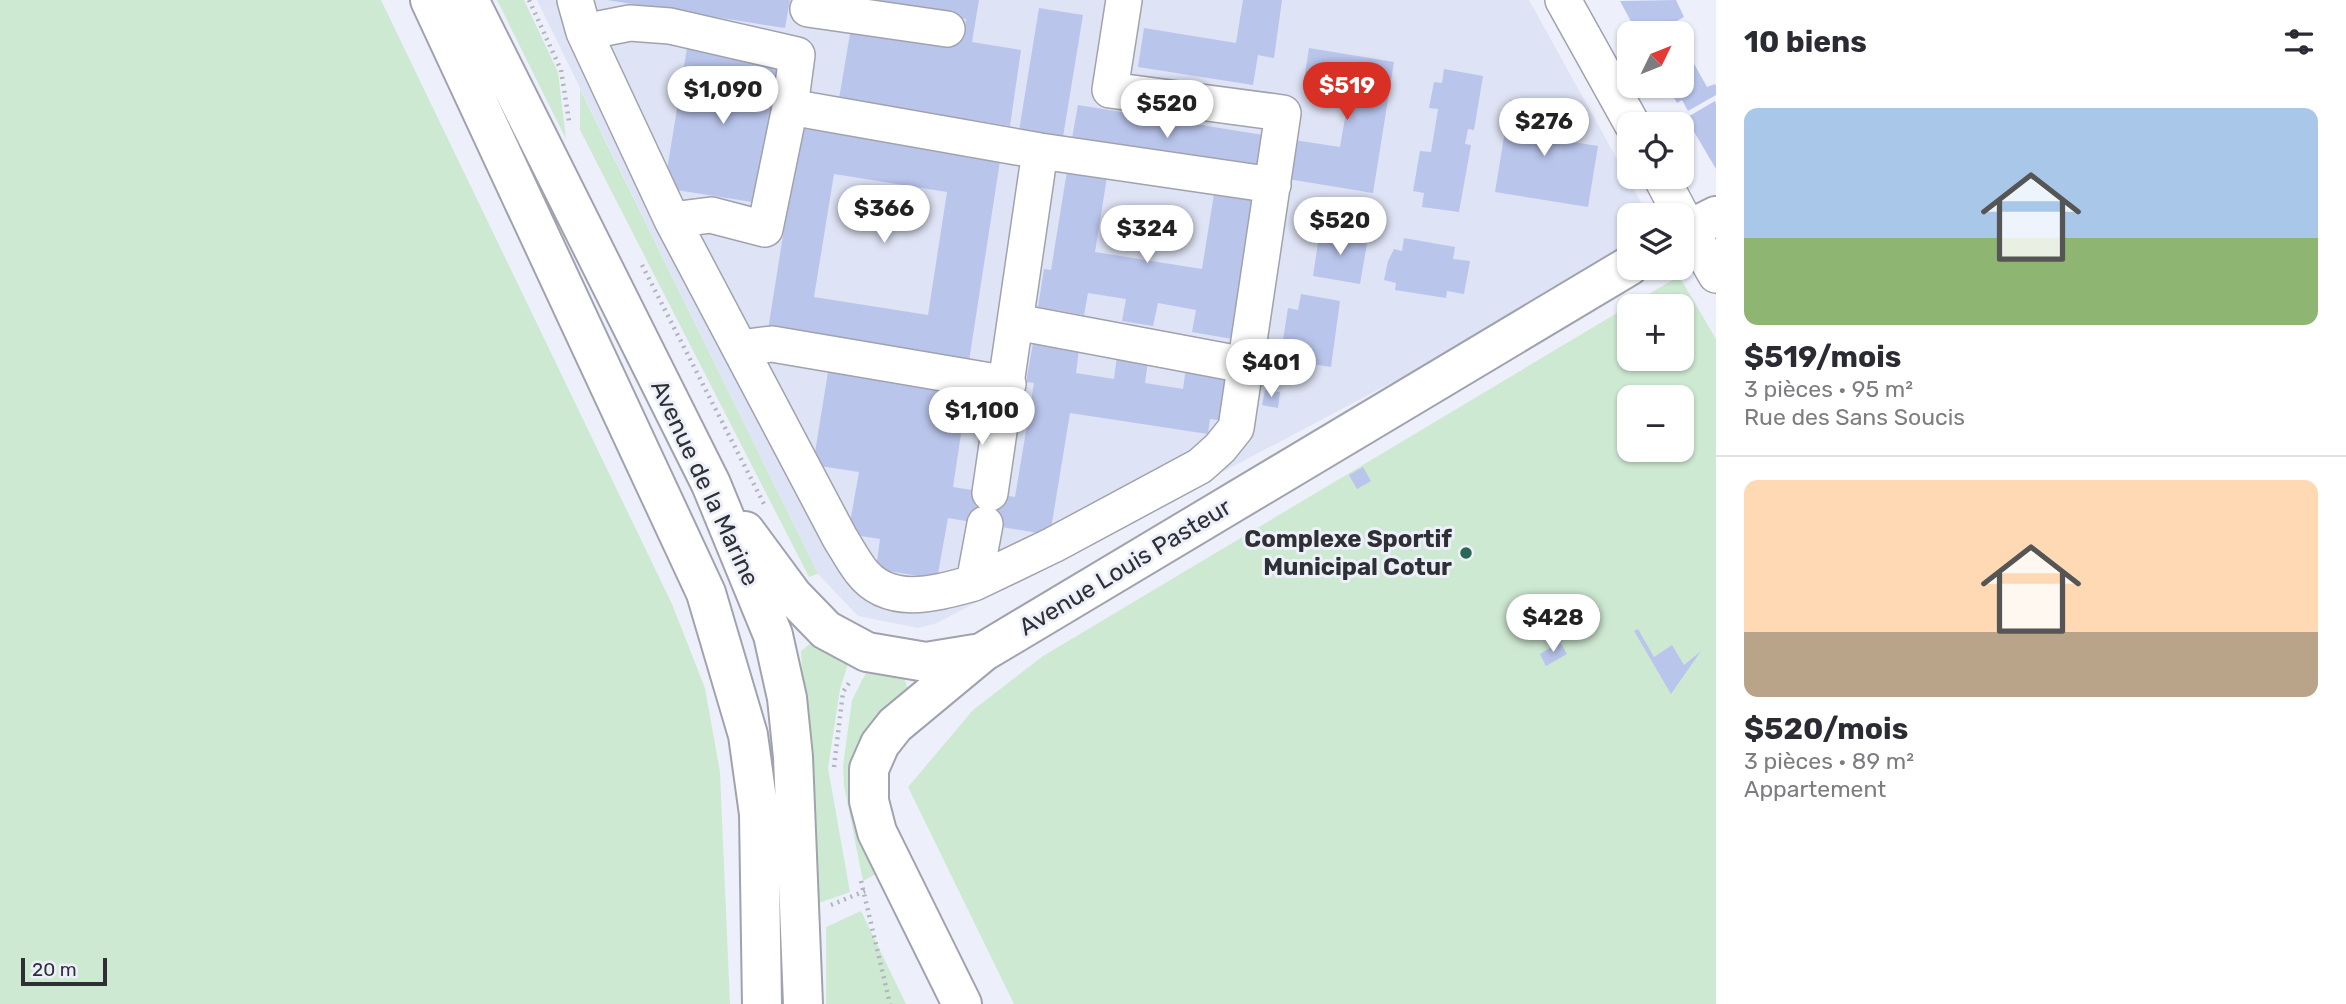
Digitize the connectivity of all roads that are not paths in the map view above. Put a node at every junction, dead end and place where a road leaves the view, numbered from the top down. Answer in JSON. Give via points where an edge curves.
{"nodes":[{"id":1,"x":430,"y":0,"type":"edge"},
{"id":2,"x":469,"y":0,"type":"edge"},
{"id":3,"x":1124,"y":0,"type":"edge"},
{"id":4,"x":1563,"y":0,"type":"edge"},
{"id":5,"x":808,"y":4,"type":"edge"},
{"id":6,"x":579,"y":16,"type":"edge"},
{"id":7,"x":947,"y":29,"type":"dead end"},
{"id":8,"x":797,"y":55,"type":"junction"},
{"id":9,"x":790,"y":107,"type":"junction"},
{"id":10,"x":1625,"y":112,"type":"edge"},
{"id":11,"x":1040,"y":151,"type":"junction"},
{"id":12,"x":1273,"y":185,"type":"junction"},
{"id":13,"x":672,"y":220,"type":"junction"},
{"id":14,"x":1694,"y":230,"type":"edge"},
{"id":15,"x":1617,"y":273,"type":"edge"},
{"id":16,"x":1716,"y":275,"type":"edge"},
{"id":17,"x":1016,"y":322,"type":"junction"},
{"id":18,"x":740,"y":348,"type":"junction"},
{"id":19,"x":1245,"y":365,"type":"junction"},
{"id":20,"x":1008,"y":384,"type":"junction"},
{"id":21,"x":711,"y":484,"type":"junction"},
{"id":22,"x":974,"y":583,"type":"junction"},
{"id":23,"x":983,"y":652,"type":"junction"},
{"id":24,"x":762,"y":1004,"type":"edge"},
{"id":25,"x":803,"y":1004,"type":"edge"},
{"id":26,"x":962,"y":1004,"type":"edge"}],
"edges":[{"from":1,"to":24,"type":"main road","name":"Avenue de la Marine","via":[[706,593],[748,735],[759,814]]},
{"from":2,"to":21,"type":"main road","name":"Avenue de la Marine"},
{"from":3,"to":12,"type":"street","via":[[1110,90],[1283,113]]},
{"from":4,"to":10,"type":"street"},
{"from":5,"to":7,"type":"street"},
{"from":5,"to":8,"type":"street"},
{"from":6,"to":8,"type":"street","via":[[670,26]]},
{"from":6,"to":13,"type":"street"},
{"from":8,"to":9,"type":"street"},
{"from":9,"to":11,"type":"street"},
{"from":9,"to":13,"type":"street","via":[[765,229],[710,215]]},
{"from":11,"to":12,"type":"street"},
{"from":11,"to":17,"type":"street"},
{"from":12,"to":19,"type":"street"},
{"from":13,"to":18,"type":"street"},
{"from":14,"to":16,"type":"street"},
{"from":15,"to":23,"type":"main road","name":"Avenue Louis Pasteur"},
{"from":17,"to":19,"type":"street"},
{"from":17,"to":20,"type":"street"},
{"from":18,"to":20,"type":"street","via":[[772,344]]},
{"from":18,"to":22,"type":"street","via":[[862,573],[877,586],[901,595]]},
{"from":19,"to":22,"type":"street","via":[[1236,428],[1200,466]]},
{"from":20,"to":22,"type":"street"},
{"from":21,"to":23,"type":"main road","via":[[793,596],[826,630],[867,652],[926,662]]},
{"from":21,"to":25,"type":"main road","name":"Avenue de la Marine","via":[[773,635],[787,698]]},
{"from":23,"to":26,"type":"main road","name":"Avenue Louis Pasteur","via":[[895,724],[869,769],[869,801],[877,832]]}]}
